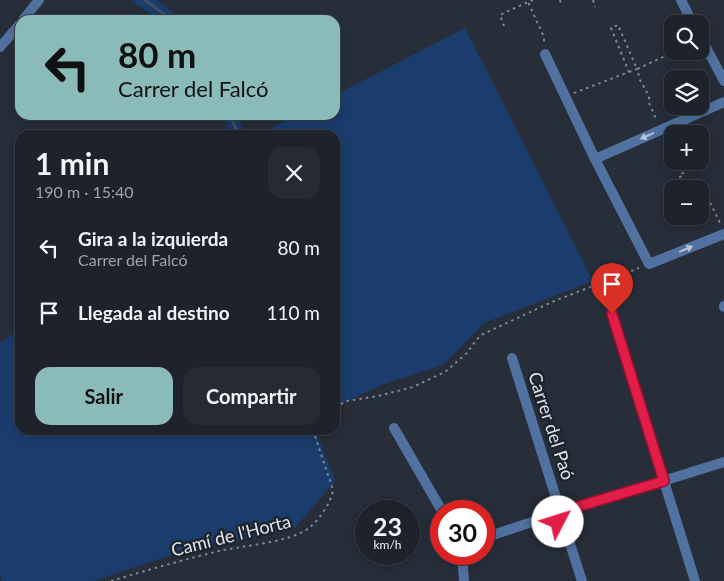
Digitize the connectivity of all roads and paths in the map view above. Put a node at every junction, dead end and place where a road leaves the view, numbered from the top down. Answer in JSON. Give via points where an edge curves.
{"nodes":[{"id":1,"x":39,"y":0,"type":"edge"},
{"id":2,"x":533,"y":0,"type":"edge"},
{"id":3,"x":592,"y":0,"type":"edge"},
{"id":4,"x":681,"y":0,"type":"edge"},
{"id":5,"x":528,"y":2,"type":"junction"},
{"id":6,"x":596,"y":7,"type":"dead end"},
{"id":7,"x":123,"y":13,"type":"dead end"},
{"id":8,"x":27,"y":15,"type":"edge"},
{"id":9,"x":120,"y":15,"type":"edge"},
{"id":10,"x":688,"y":15,"type":"edge"},
{"id":11,"x":504,"y":26,"type":"dead end"},
{"id":12,"x":15,"y":30,"type":"edge"},
{"id":13,"x":0,"y":47,"type":"edge"},
{"id":14,"x":628,"y":49,"type":"junction"},
{"id":15,"x":709,"y":49,"type":"edge"},
{"id":16,"x":621,"y":52,"type":"junction"},
{"id":17,"x":545,"y":54,"type":"joint"},
{"id":18,"x":664,"y":57,"type":"edge"},
{"id":19,"x":721,"y":67,"type":"edge"},
{"id":20,"x":637,"y":69,"type":"junction"},
{"id":21,"x":629,"y":72,"type":"junction"},
{"id":22,"x":724,"y":81,"type":"edge"},
{"id":23,"x":565,"y":96,"type":"junction"},
{"id":24,"x":724,"y":102,"type":"edge"},
{"id":25,"x":661,"y":130,"type":"junction"},
{"id":26,"x":664,"y":138,"type":"edge"},
{"id":27,"x":595,"y":159,"type":"junction"},
{"id":28,"x":681,"y":170,"type":"edge"},
{"id":29,"x":682,"y":180,"type":"edge"},
{"id":30,"x":709,"y":201,"type":"edge"},
{"id":31,"x":724,"y":233,"type":"edge"},
{"id":32,"x":649,"y":264,"type":"junction"},
{"id":33,"x":612,"y":314,"type":"dead end"},
{"id":34,"x":512,"y":358,"type":"dead end"},
{"id":35,"x":340,"y":404,"type":"edge"},
{"id":36,"x":394,"y":428,"type":"dead end"},
{"id":37,"x":315,"y":435,"type":"edge"},
{"id":38,"x":724,"y":462,"type":"edge"},
{"id":39,"x":664,"y":481,"type":"junction"},
{"id":40,"x":436,"y":500,"type":"edge"},
{"id":41,"x":558,"y":504,"type":"junction"},
{"id":42,"x":573,"y":508,"type":"junction"},
{"id":43,"x":547,"y":517,"type":"junction"},
{"id":44,"x":563,"y":522,"type":"junction"},
{"id":45,"x":495,"y":534,"type":"edge"},
{"id":46,"x":463,"y":565,"type":"edge"},
{"id":47,"x":111,"y":581,"type":"edge"},
{"id":48,"x":464,"y":581,"type":"edge"},
{"id":49,"x":582,"y":581,"type":"edge"},
{"id":50,"x":695,"y":581,"type":"edge"}],
"edges":[{"from":1,"to":8,"type":"street"},
{"from":2,"to":5,"type":"path"},
{"from":3,"to":6,"type":"path"},
{"from":4,"to":10,"type":"street"},
{"from":5,"to":11,"type":"path","via":[[500,15]]},
{"from":5,"to":17,"type":"path","via":[[544,37]]},
{"from":7,"to":9,"type":"path"},
{"from":12,"to":13,"type":"street"},
{"from":14,"to":16,"type":"path"},
{"from":14,"to":16,"type":"path","via":[[618,25],[611,28]]},
{"from":14,"to":20,"type":"path"},
{"from":15,"to":19,"type":"street"},
{"from":16,"to":21,"type":"path"},
{"from":17,"to":23,"type":"street"},
{"from":18,"to":20,"type":"path"},
{"from":19,"to":22,"type":"street"},
{"from":20,"to":21,"type":"path"},
{"from":20,"to":25,"type":"path"},
{"from":21,"to":23,"type":"path"},
{"from":23,"to":27,"type":"street"},
{"from":24,"to":25,"type":"street"},
{"from":25,"to":26,"type":"path"},
{"from":25,"to":27,"type":"street","one_way":true},
{"from":27,"to":32,"type":"street"},
{"from":28,"to":29,"type":"path","via":[[684,175],[680,177]]},
{"from":30,"to":31,"type":"path"},
{"from":32,"to":31,"type":"street","one_way":true},
{"from":32,"to":35,"type":"path","via":[[552,302],[483,334],[445,372],[413,387]]},
{"from":33,"to":39,"type":"street"},
{"from":34,"to":41,"type":"street","name":"Carrer del Paó"},
{"from":36,"to":40,"type":"street"},
{"from":37,"to":47,"type":"path","name":"Camí de l'Horta","via":[[333,490],[317,520],[308,529],[271,542],[220,551]]},
{"from":38,"to":39,"type":"street"},
{"from":39,"to":42,"type":"street"},
{"from":39,"to":50,"type":"street"},
{"from":41,"to":42,"type":"street","via":[[565,503]]},
{"from":41,"to":43,"type":"street","via":[[553,506]]},
{"from":42,"to":44,"type":"street","via":[[570,519]]},
{"from":43,"to":44,"type":"street"},
{"from":43,"to":45,"type":"street"},
{"from":44,"to":49,"type":"street"},
{"from":46,"to":48,"type":"street"}]}
